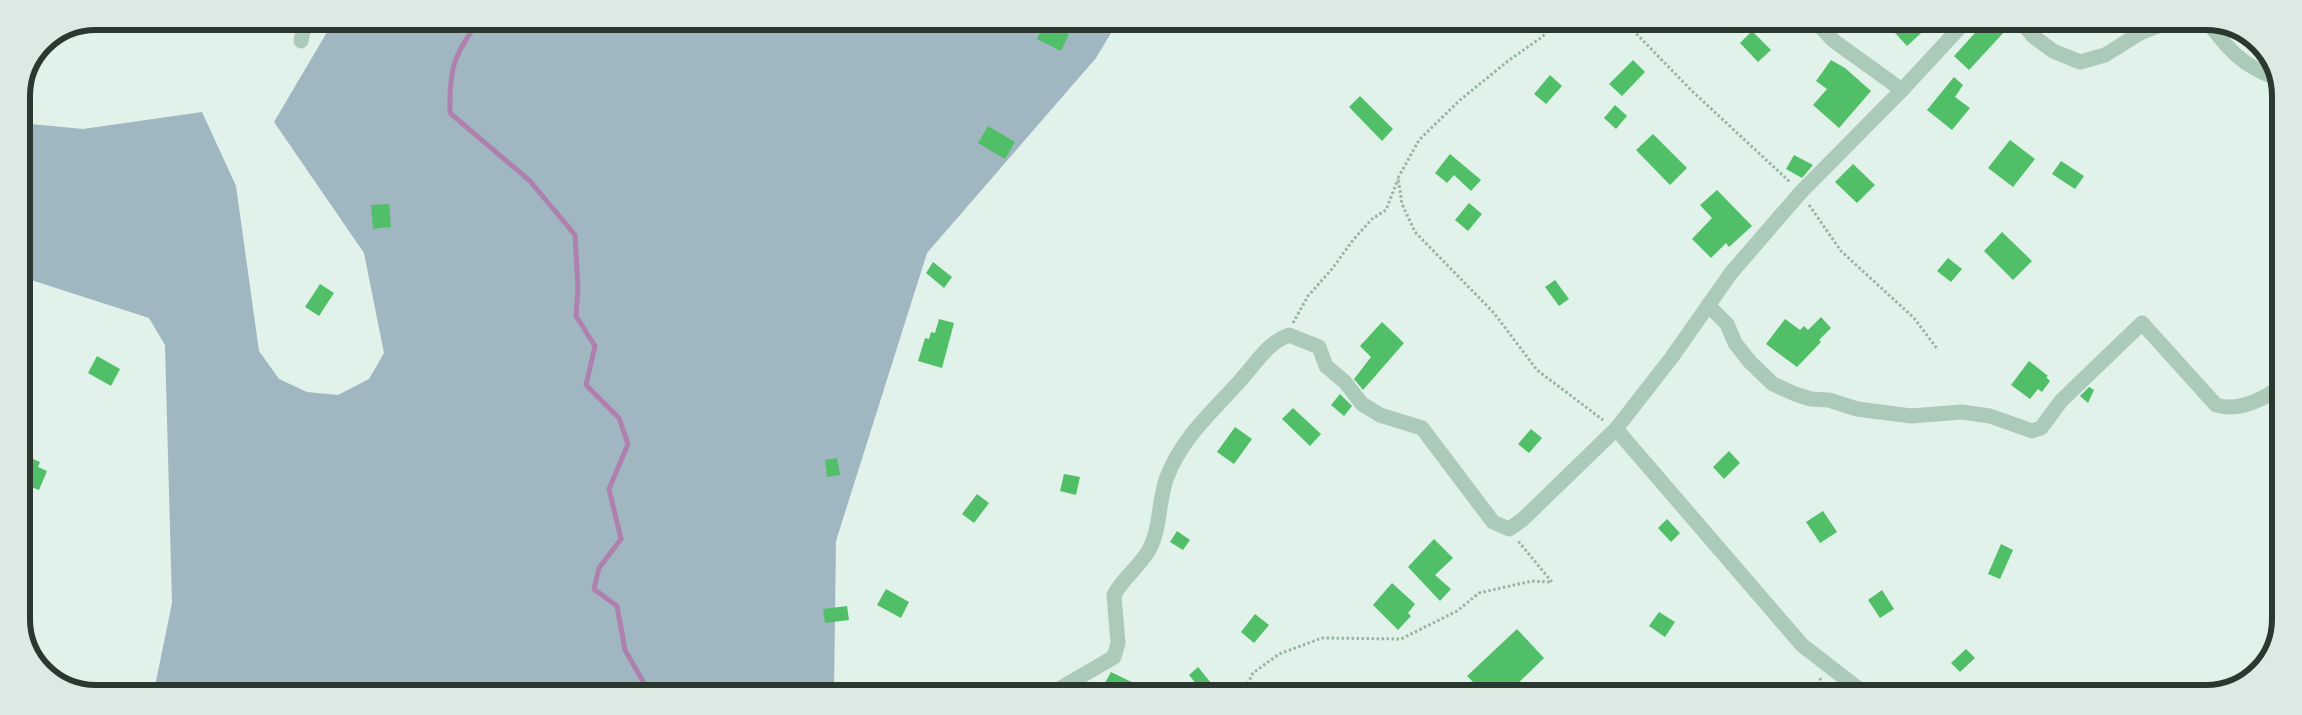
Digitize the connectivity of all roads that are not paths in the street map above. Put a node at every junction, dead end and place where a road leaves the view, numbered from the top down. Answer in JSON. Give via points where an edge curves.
{"nodes":[{"id":1,"x":303,"y":30,"type":"edge"},
{"id":2,"x":1824,"y":30,"type":"edge"},
{"id":3,"x":1957,"y":30,"type":"edge"},
{"id":4,"x":2028,"y":30,"type":"edge"},
{"id":5,"x":2146,"y":30,"type":"edge"},
{"id":6,"x":2215,"y":31,"type":"edge"},
{"id":7,"x":301,"y":41,"type":"dead end"},
{"id":8,"x":2268,"y":75,"type":"edge"},
{"id":9,"x":1902,"y":90,"type":"junction"},
{"id":10,"x":1708,"y":305,"type":"junction"},
{"id":11,"x":2272,"y":392,"type":"edge"},
{"id":12,"x":1616,"y":430,"type":"junction"},
{"id":13,"x":1066,"y":685,"type":"edge"},
{"id":14,"x":1854,"y":685,"type":"edge"}],
"edges":[{"from":1,"to":7,"type":"street"},
{"from":2,"to":9,"type":"street"},
{"from":3,"to":9,"type":"street"},
{"from":4,"to":5,"type":"street","via":[[2052,51],[2080,62],[2105,55]]},
{"from":6,"to":8,"type":"street","via":[[2241,62]]},
{"from":9,"to":10,"type":"street","via":[[1801,192],[1731,272]]},
{"from":10,"to":11,"type":"street","via":[[1728,324],[1735,343],[1750,362],[1773,384],[1811,399],[1829,400],[1856,409],[1911,416],[1962,412],[1990,416],[2032,431],[2041,428],[2061,401],[2142,323],[2216,405],[2227,408],[2247,404]]},
{"from":10,"to":12,"type":"street"},
{"from":12,"to":13,"type":"street","via":[[1510,529],[1493,522],[1422,428],[1380,415],[1362,404],[1345,382],[1326,366],[1319,347],[1288,335],[1277,340],[1200,423],[1175,459],[1166,478],[1160,516],[1150,549],[1114,595],[1118,643],[1114,657]]},
{"from":12,"to":14,"type":"street","via":[[1802,645]]}]}
